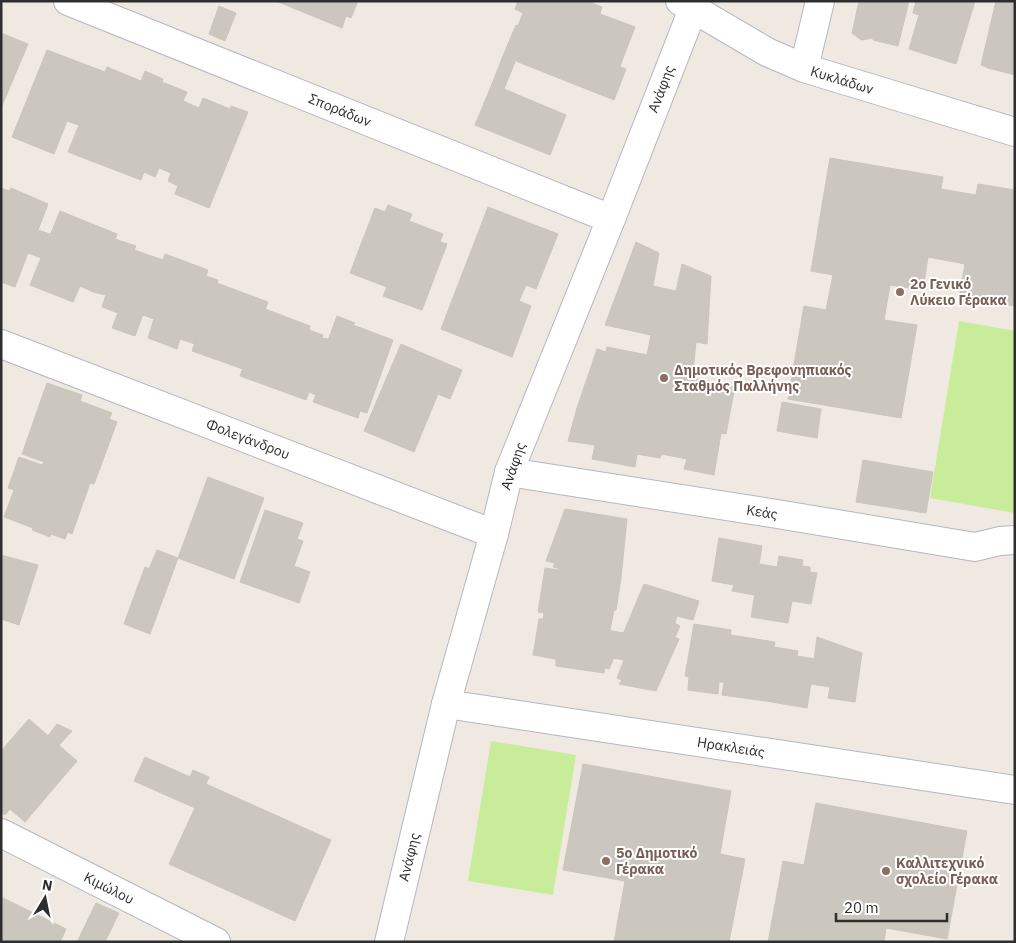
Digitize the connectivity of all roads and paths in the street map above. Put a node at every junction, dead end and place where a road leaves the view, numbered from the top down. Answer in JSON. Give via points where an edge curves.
{"nodes":[{"id":1,"x":68,"y":1,"type":"edge"},
{"id":2,"x":820,"y":1,"type":"edge"},
{"id":3,"x":686,"y":5,"type":"edge"},
{"id":4,"x":804,"y":68,"type":"junction"},
{"id":5,"x":1015,"y":132,"type":"edge"},
{"id":6,"x":611,"y":218,"type":"junction"},
{"id":7,"x":1,"y":344,"type":"edge"},
{"id":8,"x":509,"y":472,"type":"junction"},
{"id":9,"x":494,"y":534,"type":"junction"},
{"id":10,"x":1015,"y":540,"type":"edge"},
{"id":11,"x":446,"y":704,"type":"junction"},
{"id":12,"x":1015,"y":790,"type":"edge"},
{"id":13,"x":1,"y":833,"type":"edge"},
{"id":14,"x":216,"y":942,"type":"edge"},
{"id":15,"x":389,"y":942,"type":"edge"}],
"edges":[{"from":1,"to":6,"type":"street","name":"Σποράδων"},
{"from":2,"to":4,"type":"street"},
{"from":3,"to":4,"type":"street","name":"Κυκλάδων","via":[[767,52]]},
{"from":3,"to":6,"type":"street","name":"Ανάφης"},
{"from":4,"to":5,"type":"street","name":"Κυκλάδων"},
{"from":6,"to":8,"type":"street","name":"Ανάφης"},
{"from":7,"to":9,"type":"street","name":"Φολεγάνδρου"},
{"from":8,"to":9,"type":"street","name":"Ανάφης"},
{"from":8,"to":10,"type":"street","name":"Κεάς","via":[[975,547]]},
{"from":9,"to":11,"type":"street","name":"Ανάφης"},
{"from":11,"to":12,"type":"street","name":"Ηρακλειάς"},
{"from":11,"to":15,"type":"street","name":"Ανάφης"},
{"from":13,"to":14,"type":"street","name":"Κιμώλου"}]}
